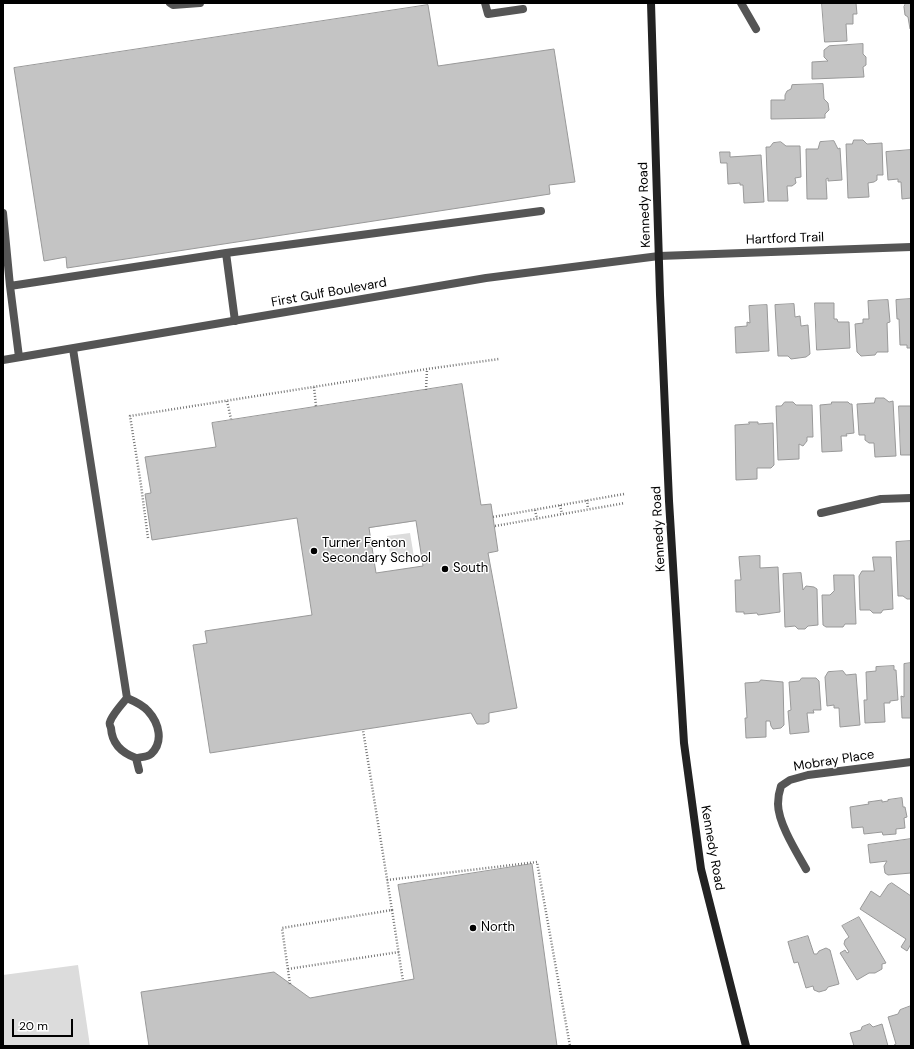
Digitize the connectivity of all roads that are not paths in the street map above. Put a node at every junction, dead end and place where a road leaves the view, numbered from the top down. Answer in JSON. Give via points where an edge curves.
{"nodes":[{"id":1,"x":170,"y":3,"type":"edge"},
{"id":2,"x":200,"y":3,"type":"edge"},
{"id":3,"x":486,"y":3,"type":"edge"},
{"id":4,"x":651,"y":3,"type":"edge"},
{"id":5,"x":741,"y":3,"type":"edge"},
{"id":6,"x":522,"y":9,"type":"dead end"},
{"id":7,"x":756,"y":29,"type":"dead end"},
{"id":8,"x":541,"y":211,"type":"dead end"},
{"id":9,"x":3,"y":213,"type":"edge"},
{"id":10,"x":911,"y":247,"type":"edge"},
{"id":11,"x":226,"y":253,"type":"junction"},
{"id":12,"x":659,"y":256,"type":"junction"},
{"id":13,"x":10,"y":286,"type":"junction"},
{"id":14,"x":235,"y":321,"type":"junction"},
{"id":15,"x":73,"y":349,"type":"junction"},
{"id":16,"x":19,"y":357,"type":"junction"},
{"id":17,"x":3,"y":360,"type":"edge"},
{"id":18,"x":911,"y":498,"type":"edge"},
{"id":19,"x":821,"y":513,"type":"dead end"},
{"id":20,"x":127,"y":698,"type":"junction"},
{"id":21,"x":136,"y":758,"type":"junction"},
{"id":22,"x":911,"y":762,"type":"edge"},
{"id":23,"x":139,"y":770,"type":"dead end"},
{"id":24,"x":806,"y":869,"type":"dead end"},
{"id":25,"x":746,"y":1046,"type":"edge"}],
"edges":[{"from":1,"to":2,"type":"street"},
{"from":3,"to":6,"type":"street","via":[[488,14]]},
{"from":4,"to":12,"type":"main road","name":"Kennedy Road"},
{"from":5,"to":7,"type":"street"},
{"from":8,"to":11,"type":"street"},
{"from":9,"to":13,"type":"street"},
{"from":10,"to":12,"type":"street","name":"Hartford Trail"},
{"from":11,"to":13,"type":"street"},
{"from":11,"to":14,"type":"street"},
{"from":12,"to":14,"type":"street","name":"First Gulf Boulevard","via":[[486,278]]},
{"from":12,"to":25,"type":"main road","name":"Kennedy Road","via":[[684,743],[702,869]]},
{"from":13,"to":16,"type":"street"},
{"from":14,"to":15,"type":"street","name":"First Gulf Boulevard"},
{"from":15,"to":16,"type":"street","name":"First Gulf Boulevard"},
{"from":15,"to":20,"type":"street"},
{"from":16,"to":17,"type":"street","name":"First Gulf Boulevard"},
{"from":18,"to":19,"type":"street","via":[[881,499]]},
{"from":20,"to":21,"type":"street","via":[[110,722],[111,736],[118,747]]},
{"from":20,"to":21,"type":"street","via":[[148,711],[159,728],[158,744],[150,755]]},
{"from":21,"to":23,"type":"street"},
{"from":22,"to":24,"type":"street","name":"Mobray Place","via":[[808,775],[790,780],[781,786],[778,805],[780,817]]}]}
